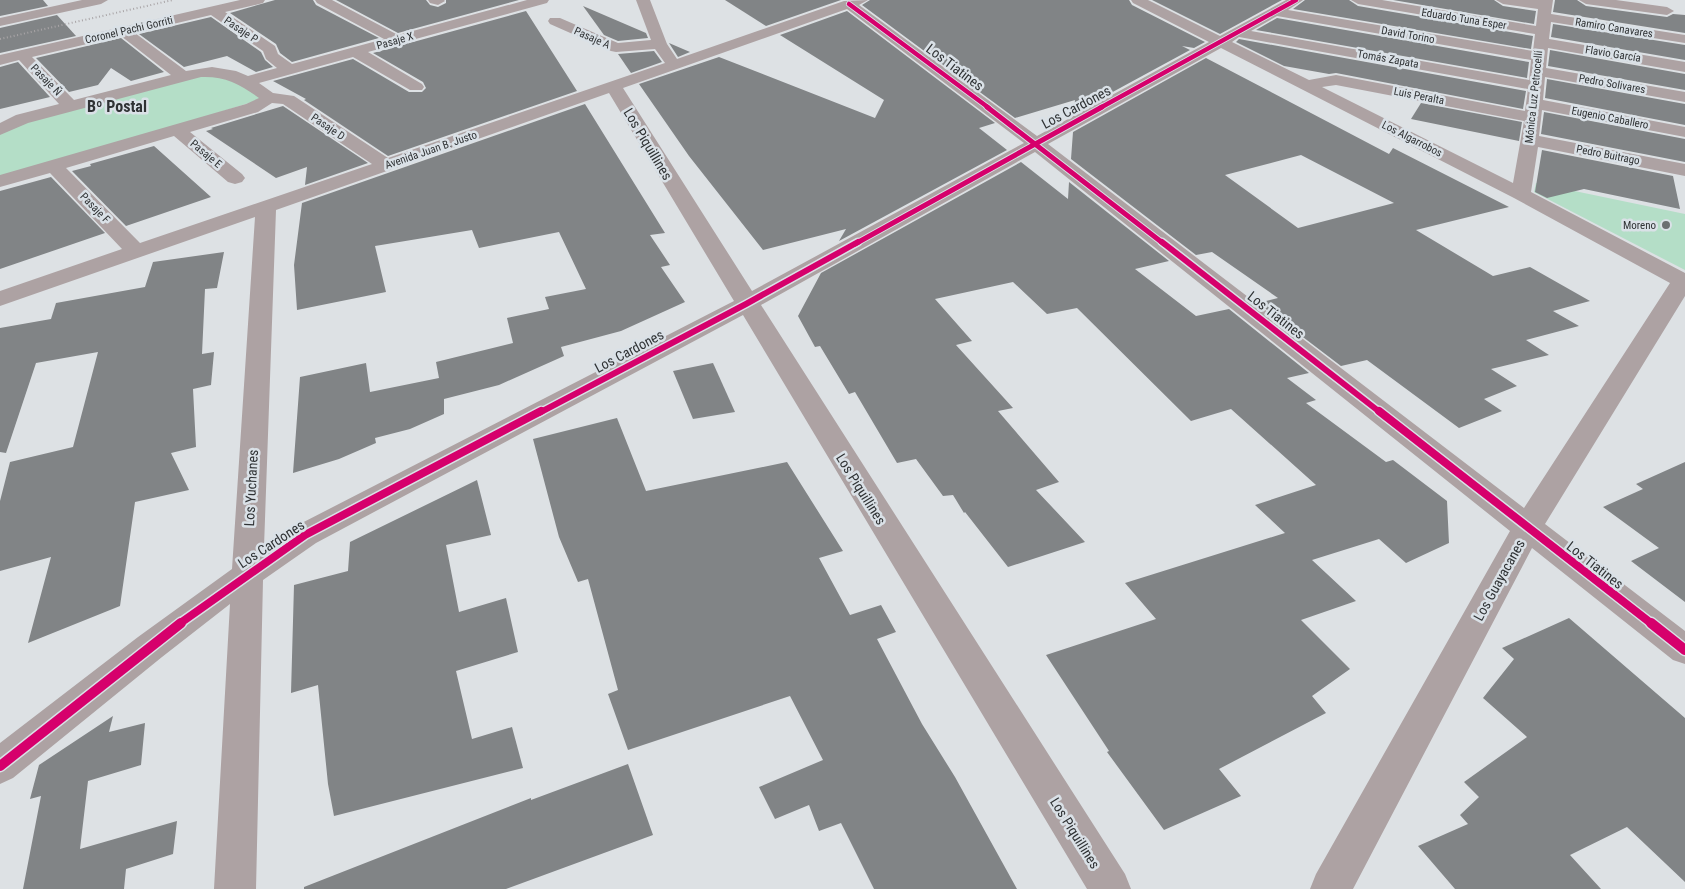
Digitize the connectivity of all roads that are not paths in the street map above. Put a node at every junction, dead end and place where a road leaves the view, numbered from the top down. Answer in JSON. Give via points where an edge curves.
{"nodes":[{"id":1,"x":100,"y":0,"type":"edge"},
{"id":2,"x":258,"y":0,"type":"edge"},
{"id":3,"x":322,"y":0,"type":"edge"},
{"id":4,"x":542,"y":0,"type":"edge"},
{"id":5,"x":643,"y":0,"type":"edge"},
{"id":6,"x":1138,"y":0,"type":"edge"},
{"id":7,"x":1358,"y":0,"type":"edge"},
{"id":8,"x":1503,"y":0,"type":"edge"},
{"id":9,"x":1586,"y":0,"type":"edge"},
{"id":10,"x":855,"y":2,"type":"edge"},
{"id":11,"x":1286,"y":6,"type":"edge"},
{"id":12,"x":213,"y":10,"type":"junction"},
{"id":13,"x":1667,"y":11,"type":"dead end"},
{"id":14,"x":555,"y":21,"type":"dead end"},
{"id":15,"x":0,"y":22,"type":"edge"},
{"id":16,"x":124,"y":31,"type":"junction"},
{"id":17,"x":1230,"y":38,"type":"junction"},
{"id":18,"x":1541,"y":39,"type":"edge"},
{"id":19,"x":1685,"y":39,"type":"edge"},
{"id":20,"x":397,"y":40,"type":"junction"},
{"id":21,"x":660,"y":44,"type":"junction"},
{"id":22,"x":356,"y":52,"type":"junction"},
{"id":23,"x":22,"y":55,"type":"junction"},
{"id":24,"x":0,"y":60,"type":"edge"},
{"id":25,"x":675,"y":65,"type":"junction"},
{"id":26,"x":1685,"y":66,"type":"edge"},
{"id":27,"x":289,"y":69,"type":"junction"},
{"id":28,"x":182,"y":76,"type":"junction"},
{"id":29,"x":247,"y":81,"type":"junction"},
{"id":30,"x":1307,"y":86,"type":"junction"},
{"id":31,"x":416,"y":87,"type":"dead end"},
{"id":32,"x":614,"y":87,"type":"junction"},
{"id":33,"x":268,"y":97,"type":"junction"},
{"id":34,"x":1685,"y":97,"type":"edge"},
{"id":35,"x":70,"y":106,"type":"junction"},
{"id":36,"x":1533,"y":110,"type":"junction"},
{"id":37,"x":176,"y":129,"type":"junction"},
{"id":38,"x":0,"y":130,"type":"edge"},
{"id":39,"x":1685,"y":132,"type":"edge"},
{"id":40,"x":1530,"y":140,"type":"junction"},
{"id":41,"x":1035,"y":143,"type":"junction"},
{"id":42,"x":53,"y":165,"type":"junction"},
{"id":43,"x":386,"y":165,"type":"junction"},
{"id":44,"x":1685,"y":170,"type":"edge"},
{"id":45,"x":235,"y":178,"type":"dead end"},
{"id":46,"x":0,"y":180,"type":"edge"},
{"id":47,"x":1521,"y":194,"type":"junction"},
{"id":48,"x":266,"y":206,"type":"junction"},
{"id":49,"x":136,"y":252,"type":"junction"},
{"id":50,"x":1684,"y":281,"type":"edge"},
{"id":51,"x":0,"y":299,"type":"edge"},
{"id":52,"x":746,"y":304,"type":"junction"},
{"id":53,"x":1527,"y":528,"type":"junction"},
{"id":54,"x":247,"y":574,"type":"junction"},
{"id":55,"x":1685,"y":650,"type":"edge"},
{"id":56,"x":0,"y":766,"type":"edge"},
{"id":57,"x":235,"y":889,"type":"edge"},
{"id":58,"x":1110,"y":889,"type":"edge"},
{"id":59,"x":1331,"y":889,"type":"edge"}],
"edges":[{"from":1,"to":15,"type":"street"},
{"from":2,"to":12,"type":"street","name":"Coronel Pachi Gorriti"},
{"from":3,"to":20,"type":"street"},
{"from":4,"to":20,"type":"street","name":"Pasaje X"},
{"from":5,"to":21,"type":"street"},
{"from":6,"to":17,"type":"street","name":"Los Algarrobos"},
{"from":7,"to":18,"type":"street","name":"Eduardo Tuna Esper"},
{"from":8,"to":18,"type":"street"},
{"from":9,"to":13,"type":"street"},
{"from":10,"to":25,"type":"street","name":"Avenida Juan B. Justo"},
{"from":10,"to":41,"type":"street","name":"Los Tiatines"},
{"from":11,"to":17,"type":"street","name":"Los Cardones"},
{"from":11,"to":18,"type":"street","name":"David Torino"},
{"from":12,"to":16,"type":"street","name":"Coronel Pachi Gorriti"},
{"from":12,"to":27,"type":"street","name":"Pasaje P","via":[[270,49],[271,56]]},
{"from":14,"to":21,"type":"street","name":"Pasaje A","via":[[616,48]]},
{"from":16,"to":23,"type":"street","name":"Coronel Pachi Gorriti"},
{"from":16,"to":28,"type":"street"},
{"from":17,"to":18,"type":"street","name":"Tomás Zapata"},
{"from":17,"to":30,"type":"street","name":"Los Algarrobos"},
{"from":17,"to":41,"type":"street","name":"Los Cardones"},
{"from":18,"to":19,"type":"street","name":"Ramiro Canavares"},
{"from":18,"to":26,"type":"street","name":"Flavio García"},
{"from":18,"to":34,"type":"street","name":"Pedro Solivares"},
{"from":18,"to":36,"type":"street","name":"Mónica Luz Petrocelli"},
{"from":20,"to":22,"type":"street","name":"Pasaje X"},
{"from":21,"to":25,"type":"street"},
{"from":22,"to":27,"type":"street","name":"Pasaje X"},
{"from":22,"to":31,"type":"street"},
{"from":23,"to":24,"type":"street","name":"Coronel Pachi Gorriti"},
{"from":23,"to":35,"type":"street","name":"Pasaje Ñ"},
{"from":25,"to":32,"type":"street","name":"Avenida Juan B. Justo"},
{"from":27,"to":29,"type":"street","name":"Pasaje X"},
{"from":28,"to":29,"type":"street","via":[[226,72]]},
{"from":28,"to":35,"type":"street"},
{"from":29,"to":33,"type":"street"},
{"from":30,"to":36,"type":"street","name":"Luis Peralta","via":[[1336,80]]},
{"from":30,"to":47,"type":"street","name":"Los Algarrobos"},
{"from":32,"to":43,"type":"street","name":"Avenida Juan B. Justo"},
{"from":32,"to":52,"type":"street","name":"Los Piquillines"},
{"from":33,"to":37,"type":"street","via":[[252,108]]},
{"from":33,"to":43,"type":"street","name":"Pasaje D","via":[[288,100]]},
{"from":35,"to":38,"type":"street","via":[[22,119]]},
{"from":36,"to":39,"type":"street","name":"Eugenio Caballero"},
{"from":36,"to":40,"type":"street","name":"Mónica Luz Petrocelli"},
{"from":37,"to":42,"type":"street"},
{"from":37,"to":45,"type":"street","name":"Pasaje E"},
{"from":40,"to":44,"type":"street","name":"Pedro Buitrago"},
{"from":40,"to":47,"type":"street","name":"Mónica Luz Petrocelli"},
{"from":41,"to":52,"type":"street","name":"Los Cardones"},
{"from":41,"to":53,"type":"street","name":"Los Tiatines"},
{"from":42,"to":46,"type":"street"},
{"from":42,"to":49,"type":"street","name":"Pasaje F"},
{"from":43,"to":48,"type":"street","name":"Avenida Juan B. Justo"},
{"from":47,"to":50,"type":"street","name":"Los Algarrobos"},
{"from":48,"to":49,"type":"street","name":"Avenida Juan B. Justo"},
{"from":48,"to":54,"type":"street","name":"Los Yuchanes"},
{"from":49,"to":51,"type":"street","name":"Avenida Juan B. Justo"},
{"from":50,"to":53,"type":"street","name":"Los Guayacanes"},
{"from":52,"to":54,"type":"street","name":"Los Cardones","via":[[306,535]]},
{"from":52,"to":58,"type":"street","name":"Los Piquillines"},
{"from":53,"to":55,"type":"street","name":"Los Tiatines"},
{"from":53,"to":59,"type":"street","name":"Los Guayacanes"},
{"from":54,"to":56,"type":"street","name":"Los Cardones"},
{"from":54,"to":57,"type":"street","name":"Los Yuchanes"}]}
